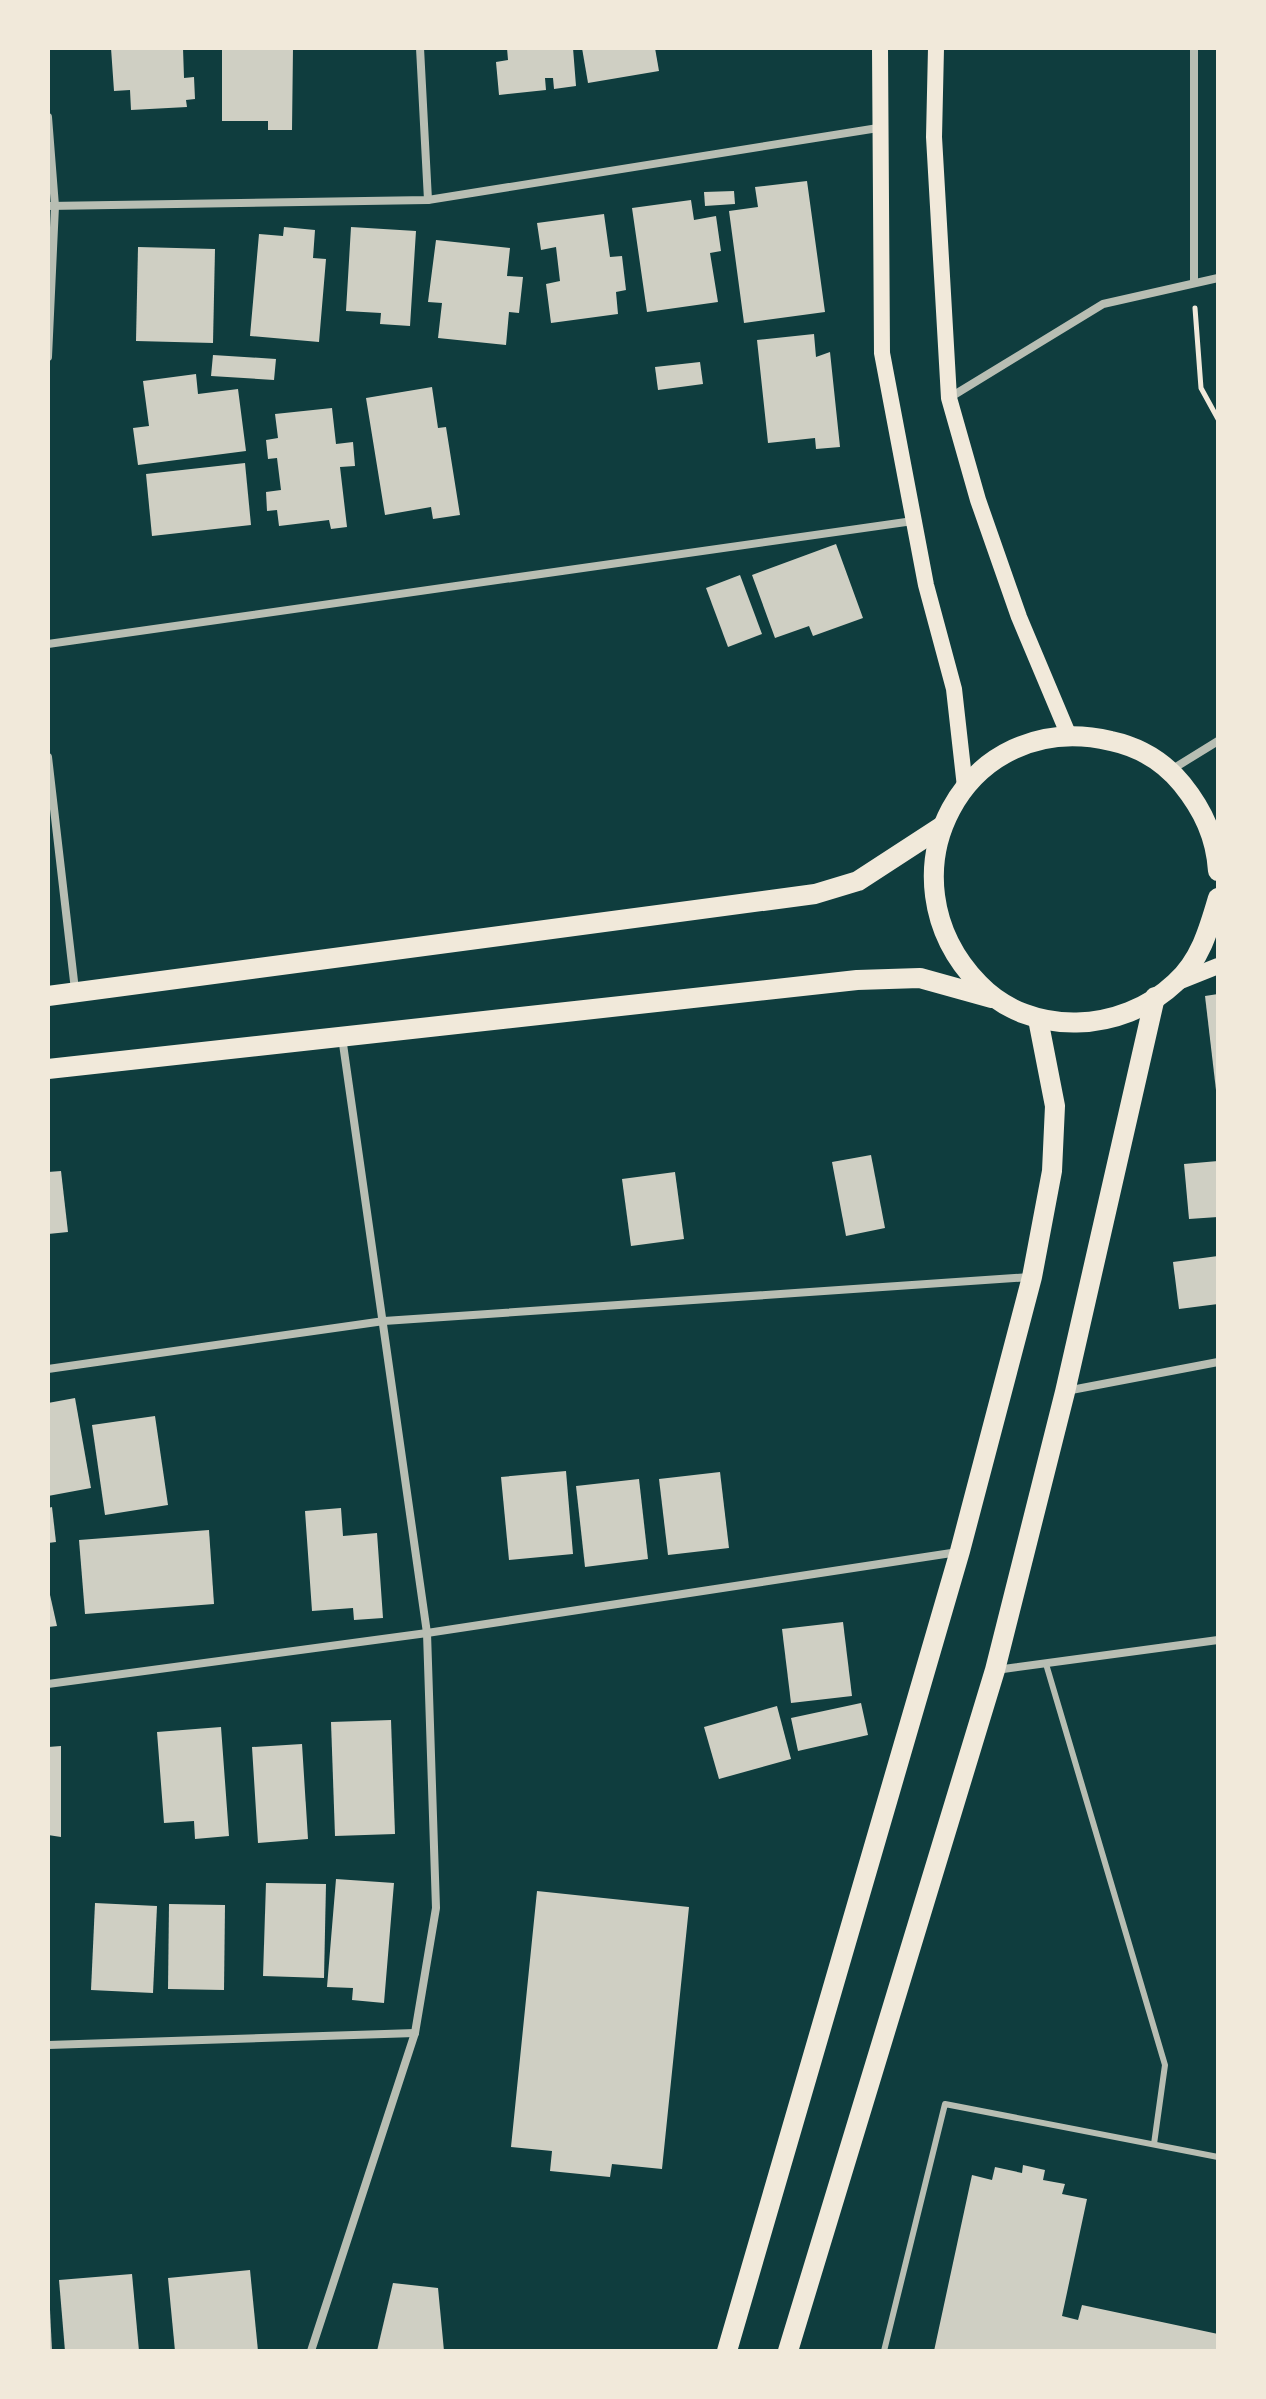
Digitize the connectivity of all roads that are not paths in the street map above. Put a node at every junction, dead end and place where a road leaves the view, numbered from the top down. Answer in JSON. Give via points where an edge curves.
{"nodes":[{"id":1,"x":420,"y":48,"type":"edge"},
{"id":2,"x":880,"y":48,"type":"edge"},
{"id":3,"x":936,"y":48,"type":"edge"},
{"id":4,"x":1194,"y":48,"type":"edge"},
{"id":5,"x":48,"y":117,"type":"edge"},
{"id":6,"x":878,"y":128,"type":"junction"},
{"id":7,"x":428,"y":200,"type":"junction"},
{"id":8,"x":52,"y":206,"type":"edge"},
{"id":9,"x":1218,"y":278,"type":"edge"},
{"id":10,"x":1194,"y":283,"type":"junction"},
{"id":11,"x":48,"y":357,"type":"edge"},
{"id":12,"x":949,"y":398,"type":"junction"},
{"id":13,"x":913,"y":521,"type":"junction"},
{"id":14,"x":48,"y":644,"type":"edge"},
{"id":15,"x":1069,"y":736,"type":"junction"},
{"id":16,"x":1218,"y":741,"type":"edge"},
{"id":17,"x":48,"y":757,"type":"edge"},
{"id":18,"x":1171,"y":770,"type":"junction"},
{"id":19,"x":965,"y":787,"type":"junction"},
{"id":20,"x":1209,"y":809,"type":"edge"},
{"id":21,"x":941,"y":827,"type":"junction"},
{"id":22,"x":1218,"y":871,"type":"edge"},
{"id":23,"x":1218,"y":898,"type":"edge"},
{"id":24,"x":1218,"y":966,"type":"edge"},
{"id":25,"x":1177,"y":983,"type":"junction"},
{"id":26,"x":75,"y":991,"type":"junction"},
{"id":27,"x":48,"y":996,"type":"edge"},
{"id":28,"x":1155,"y":997,"type":"junction"},
{"id":29,"x":992,"y":998,"type":"junction"},
{"id":30,"x":1038,"y":1019,"type":"junction"},
{"id":31,"x":342,"y":1037,"type":"junction"},
{"id":32,"x":48,"y":1069,"type":"edge"},
{"id":33,"x":1032,"y":1277,"type":"junction"},
{"id":34,"x":384,"y":1321,"type":"junction"},
{"id":35,"x":1218,"y":1362,"type":"edge"},
{"id":36,"x":48,"y":1369,"type":"edge"},
{"id":37,"x":1065,"y":1392,"type":"junction"},
{"id":38,"x":960,"y":1551,"type":"junction"},
{"id":39,"x":427,"y":1633,"type":"junction"},
{"id":40,"x":1218,"y":1640,"type":"edge"},
{"id":41,"x":1046,"y":1664,"type":"junction"},
{"id":42,"x":995,"y":1670,"type":"junction"},
{"id":43,"x":48,"y":1684,"type":"edge"},
{"id":44,"x":415,"y":2033,"type":"junction"},
{"id":45,"x":48,"y":2045,"type":"edge"},
{"id":46,"x":1154,"y":2144,"type":"junction"},
{"id":47,"x":1218,"y":2157,"type":"edge"},
{"id":48,"x":311,"y":2351,"type":"edge"},
{"id":49,"x":727,"y":2351,"type":"edge"},
{"id":50,"x":788,"y":2351,"type":"edge"},
{"id":51,"x":884,"y":2351,"type":"edge"}],
"edges":[{"from":1,"to":7,"type":"street"},
{"from":2,"to":6,"type":"main road"},
{"from":3,"to":12,"type":"main road","via":[[934,137]]},
{"from":4,"to":10,"type":"street"},
{"from":5,"to":8,"type":"street"},
{"from":6,"to":7,"type":"street"},
{"from":6,"to":13,"type":"main road","via":[[882,353]]},
{"from":7,"to":8,"type":"street"},
{"from":8,"to":11,"type":"street"},
{"from":9,"to":10,"type":"street"},
{"from":10,"to":12,"type":"street","via":[[1103,304]]},
{"from":12,"to":15,"type":"main road","via":[[1019,617]]},
{"from":13,"to":14,"type":"street"},
{"from":13,"to":19,"type":"main road","via":[[954,689]]},
{"from":15,"to":18,"type":"main road","via":[[1132,746]]},
{"from":15,"to":19,"type":"main road","via":[[1041,738],[999,756]]},
{"from":16,"to":18,"type":"street"},
{"from":17,"to":26,"type":"street"},
{"from":18,"to":20,"type":"main road"},
{"from":19,"to":21,"type":"main road"},
{"from":20,"to":22,"type":"main road"},
{"from":21,"to":26,"type":"main road","via":[[858,881],[815,894]]},
{"from":21,"to":29,"type":"main road","via":[[932,871],[936,917],[958,962]]},
{"from":23,"to":25,"type":"main road","via":[[1205,942]]},
{"from":24,"to":25,"type":"main road"},
{"from":25,"to":28,"type":"main road"},
{"from":26,"to":27,"type":"main road"},
{"from":28,"to":30,"type":"main road","via":[[1135,1011],[1087,1024]]},
{"from":28,"to":37,"type":"main road"},
{"from":29,"to":30,"type":"main road"},
{"from":29,"to":31,"type":"main road","via":[[920,978],[857,980]]},
{"from":30,"to":33,"type":"main road","via":[[1055,1106],[1052,1171]]},
{"from":31,"to":32,"type":"main road"},
{"from":31,"to":34,"type":"street"},
{"from":33,"to":34,"type":"street"},
{"from":33,"to":38,"type":"main road"},
{"from":34,"to":36,"type":"street"},
{"from":34,"to":39,"type":"street"},
{"from":35,"to":37,"type":"street"},
{"from":37,"to":42,"type":"main road"},
{"from":38,"to":39,"type":"street"},
{"from":38,"to":49,"type":"main road"},
{"from":39,"to":43,"type":"street"},
{"from":39,"to":44,"type":"street","via":[[436,1908]]},
{"from":40,"to":41,"type":"street"},
{"from":41,"to":42,"type":"street"},
{"from":41,"to":46,"type":"lane","via":[[1165,2065]]},
{"from":42,"to":50,"type":"main road"},
{"from":44,"to":45,"type":"street"},
{"from":44,"to":48,"type":"street"},
{"from":46,"to":47,"type":"lane"},
{"from":46,"to":51,"type":"lane","via":[[945,2104]]}]}
